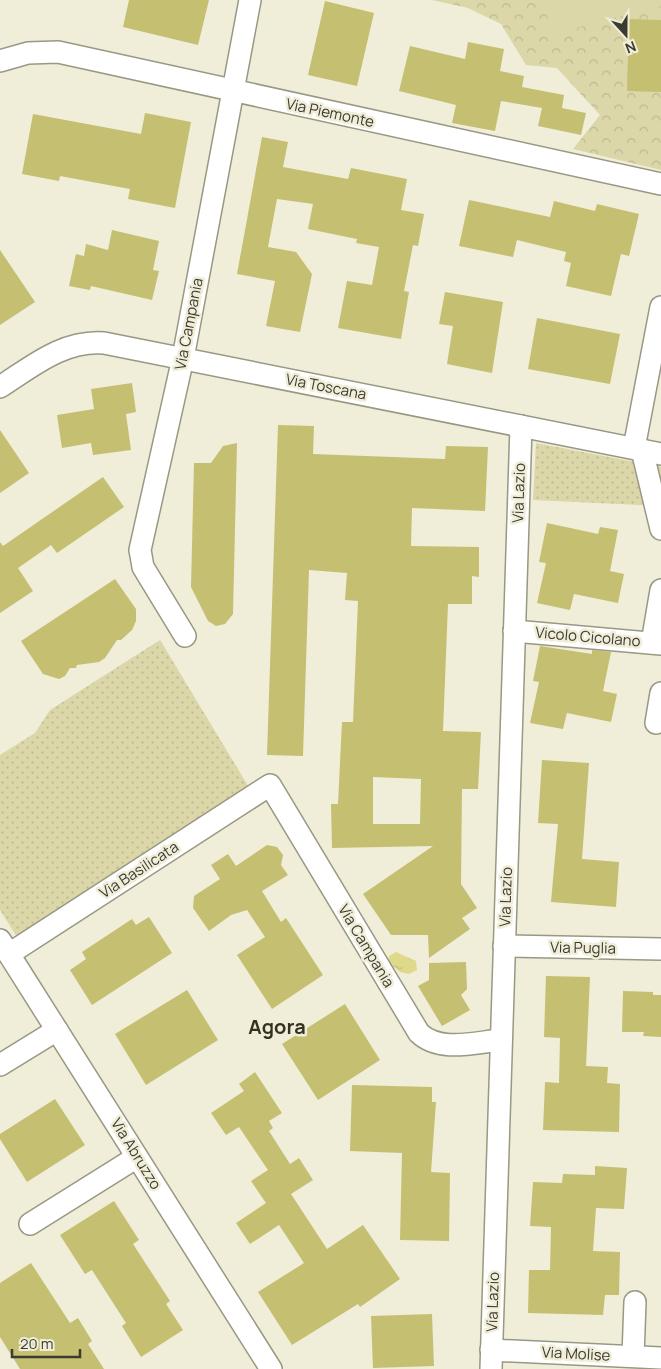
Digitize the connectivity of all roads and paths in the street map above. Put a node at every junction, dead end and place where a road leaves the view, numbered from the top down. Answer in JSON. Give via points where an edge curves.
{"nodes":[{"id":1,"x":250,"y":0,"type":"edge"},
{"id":2,"x":0,"y":61,"type":"edge"},
{"id":3,"x":233,"y":91,"type":"junction"},
{"id":4,"x":661,"y":184,"type":"edge"},
{"id":5,"x":661,"y":307,"type":"edge"},
{"id":6,"x":183,"y":358,"type":"junction"},
{"id":7,"x":0,"y":387,"type":"edge"},
{"id":8,"x":521,"y":426,"type":"junction"},
{"id":9,"x":646,"y":451,"type":"edge"},
{"id":10,"x":661,"y":529,"type":"edge"},
{"id":11,"x":661,"y":590,"type":"edge"},
{"id":12,"x":514,"y":631,"type":"junction"},
{"id":13,"x":185,"y":636,"type":"dead end"},
{"id":14,"x":657,"y":644,"type":"edge"},
{"id":15,"x":661,"y":693,"type":"edge"},
{"id":16,"x":656,"y":723,"type":"dead end"},
{"id":17,"x":270,"y":785,"type":"joint"},
{"id":18,"x":504,"y":946,"type":"junction"},
{"id":19,"x":4,"y":947,"type":"edge"},
{"id":20,"x":661,"y":949,"type":"edge"},
{"id":21,"x":57,"y":1030,"type":"junction"},
{"id":22,"x":501,"y":1040,"type":"junction"},
{"id":23,"x":0,"y":1065,"type":"edge"},
{"id":24,"x":138,"y":1157,"type":"junction"},
{"id":25,"x":30,"y":1224,"type":"dead end"},
{"id":26,"x":635,"y":1302,"type":"dead end"},
{"id":27,"x":633,"y":1356,"type":"junction"},
{"id":28,"x":661,"y":1358,"type":"edge"},
{"id":29,"x":491,"y":1359,"type":"edge"},
{"id":30,"x":271,"y":1369,"type":"edge"}],
"edges":[{"from":1,"to":3,"type":"street","name":"Via Campania"},
{"from":2,"to":3,"type":"street","name":"Via Piemonte","via":[[28,52],[53,52]]},
{"from":3,"to":4,"type":"street","name":"Via Piemonte"},
{"from":3,"to":6,"type":"street","name":"Via Campania"},
{"from":5,"to":9,"type":"street"},
{"from":6,"to":7,"type":"street","name":"Via Toscana","via":[[112,344],[85,343],[53,353]]},
{"from":6,"to":8,"type":"street","name":"Via Toscana"},
{"from":6,"to":13,"type":"street","name":"Via Campania","via":[[140,550],[143,567]]},
{"from":8,"to":9,"type":"street","name":"Via Toscana"},
{"from":8,"to":12,"type":"street","name":"Via Lazio"},
{"from":9,"to":10,"type":"street"},
{"from":11,"to":14,"type":"street"},
{"from":12,"to":14,"type":"street","name":"Vicolo Cicolano"},
{"from":12,"to":18,"type":"street","name":"Via Lazio"},
{"from":15,"to":16,"type":"street"},
{"from":17,"to":19,"type":"street","name":"Via Basilicata"},
{"from":17,"to":22,"type":"street","name":"Via Campania","via":[[419,1032],[430,1040],[447,1044]]},
{"from":18,"to":20,"type":"street","name":"Via Puglia"},
{"from":18,"to":22,"type":"street","name":"Via Lazio"},
{"from":19,"to":21,"type":"street","name":"Via Abruzzo"},
{"from":21,"to":23,"type":"street"},
{"from":21,"to":24,"type":"street","name":"Via Abruzzo"},
{"from":22,"to":29,"type":"street","name":"Via Lazio"},
{"from":24,"to":25,"type":"street"},
{"from":24,"to":30,"type":"street","name":"Via Abruzzo"},
{"from":26,"to":27,"type":"street"},
{"from":27,"to":28,"type":"street","name":"Via Molise"},
{"from":27,"to":29,"type":"street","name":"Via Molise"}]}
